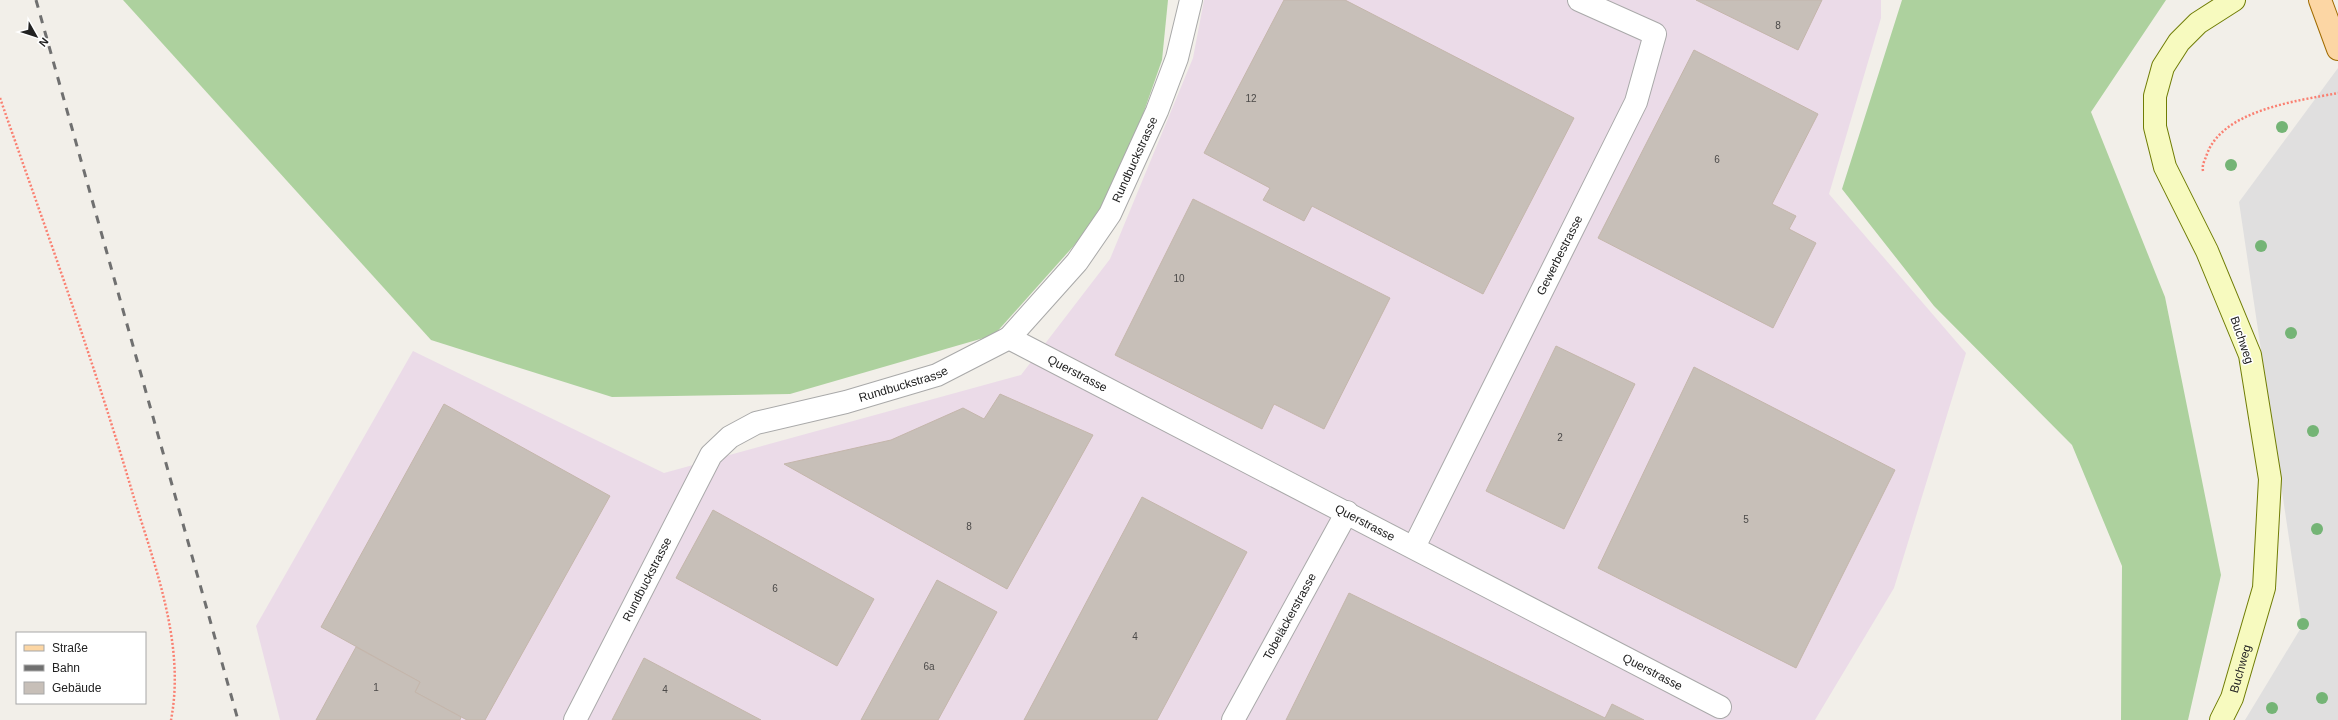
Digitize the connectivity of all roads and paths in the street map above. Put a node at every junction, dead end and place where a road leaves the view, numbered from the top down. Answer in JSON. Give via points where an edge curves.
{"nodes":[{"id":1,"x":1191,"y":0,"type":"edge"},
{"id":2,"x":1579,"y":0,"type":"edge"},
{"id":3,"x":2234,"y":0,"type":"edge"},
{"id":4,"x":2320,"y":0,"type":"edge"},
{"id":5,"x":2338,"y":49,"type":"edge"},
{"id":6,"x":0,"y":98,"type":"edge"},
{"id":7,"x":1009,"y":338,"type":"junction"},
{"id":8,"x":1347,"y":512,"type":"junction"},
{"id":9,"x":1414,"y":547,"type":"junction"},
{"id":10,"x":1720,"y":707,"type":"dead end"},
{"id":11,"x":171,"y":720,"type":"edge"},
{"id":12,"x":575,"y":720,"type":"edge"},
{"id":13,"x":1233,"y":720,"type":"edge"},
{"id":14,"x":2221,"y":720,"type":"edge"}],
"edges":[{"from":1,"to":7,"type":"street","name":"Rundbuckstrasse","via":[[1177,58],[1157,111],[1110,214],[1078,262]]},
{"from":2,"to":9,"type":"street","name":"Gewerbestrasse","via":[[1655,34],[1636,102]]},
{"from":3,"to":14,"type":"street","name":"Buchweg","via":[[2198,23],[2179,42],[2163,66],[2155,96],[2155,127],[2165,167],[2207,251],[2250,355],[2270,479],[2264,588],[2232,698]]},
{"from":4,"to":5,"type":"main road"},
{"from":6,"to":11,"type":"path","via":[[108,409],[160,585],[173,649],[176,697]]},
{"from":7,"to":8,"type":"street","name":"Querstrasse"},
{"from":7,"to":12,"type":"street","name":"Rundbuckstrasse","via":[[937,375],[846,402],[756,423],[730,437],[711,455]]},
{"from":8,"to":9,"type":"street","name":"Querstrasse"},
{"from":8,"to":13,"type":"street","name":"Tobeläckerstrasse"},
{"from":9,"to":10,"type":"street","name":"Querstrasse"}]}
